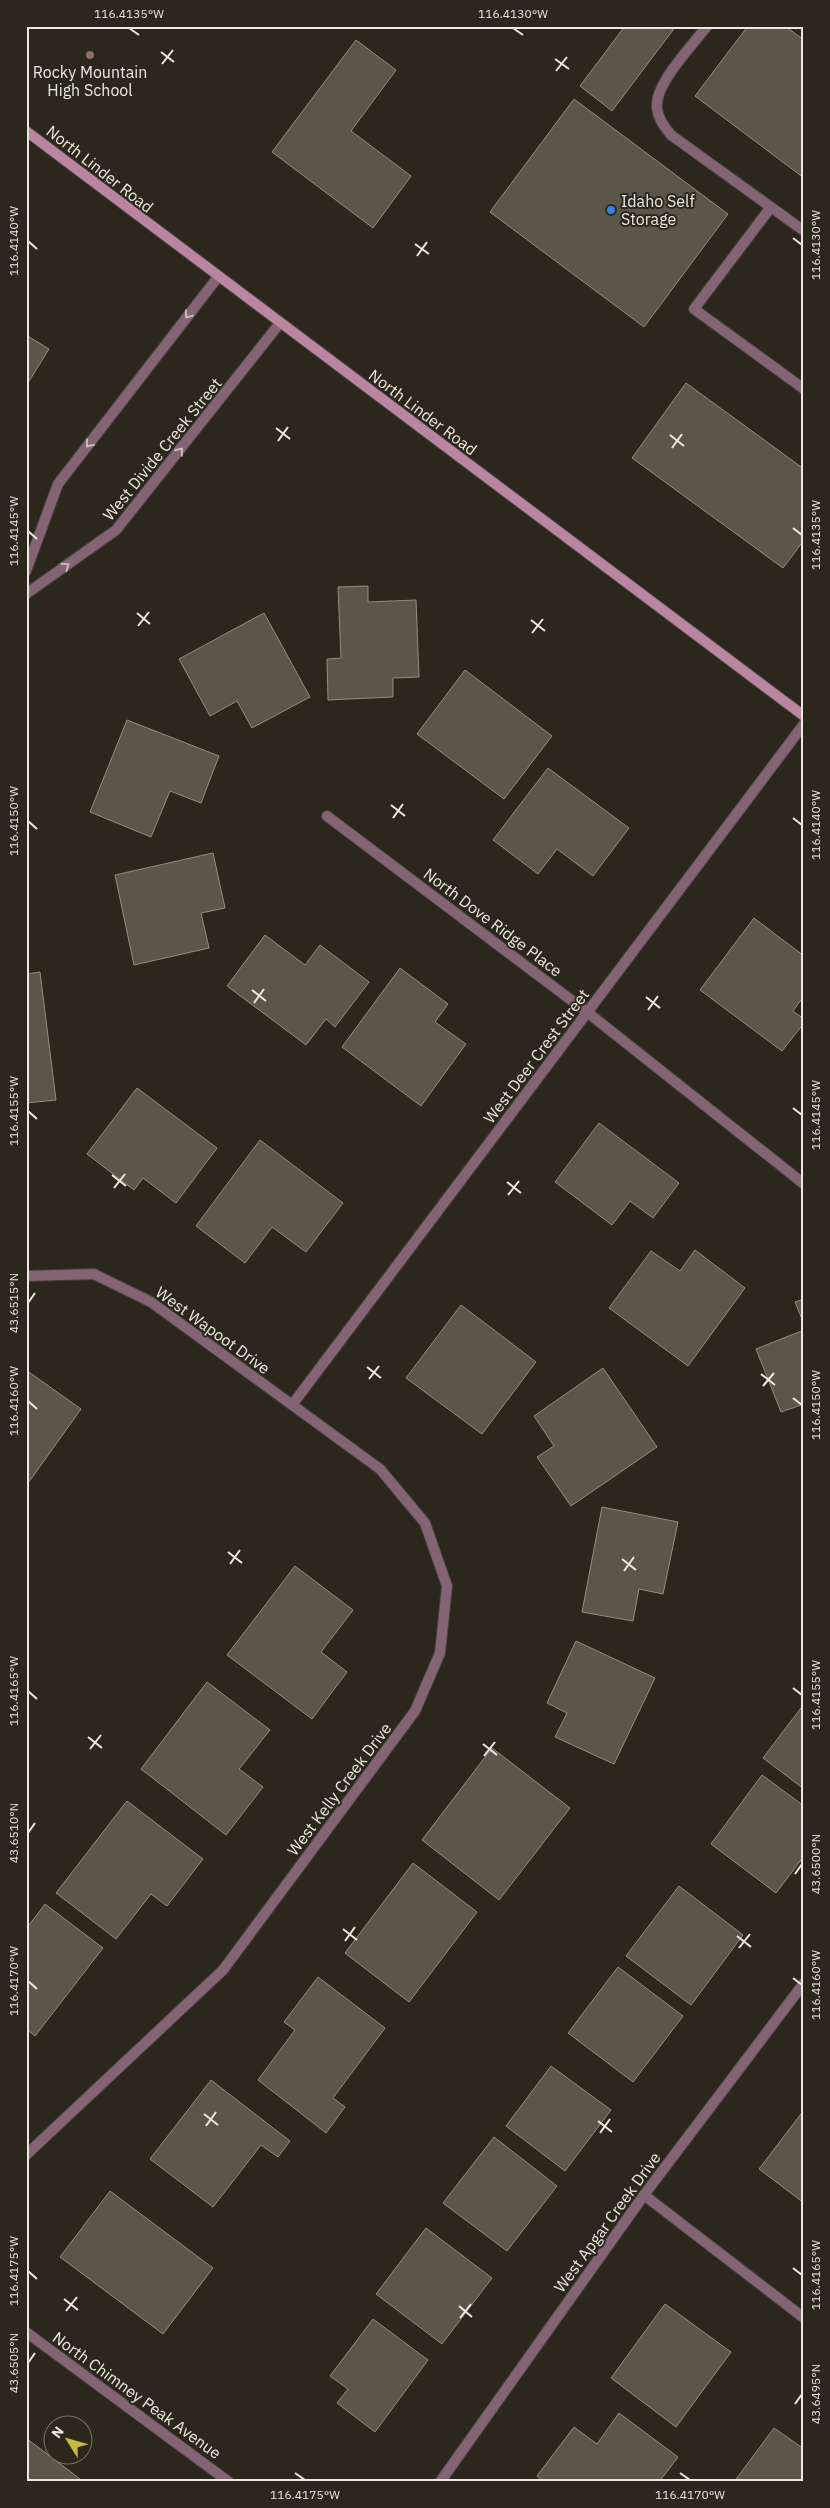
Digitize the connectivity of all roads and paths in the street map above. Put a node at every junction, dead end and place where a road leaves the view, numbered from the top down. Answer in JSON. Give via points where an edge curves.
{"nodes":[{"id":1,"x":707,"y":26,"type":"edge"},
{"id":2,"x":26,"y":131,"type":"edge"},
{"id":3,"x":771,"y":207,"type":"junction"},
{"id":4,"x":804,"y":231,"type":"edge"},
{"id":5,"x":218,"y":277,"type":"junction"},
{"id":6,"x":280,"y":324,"type":"junction"},
{"id":7,"x":804,"y":390,"type":"edge"},
{"id":8,"x":26,"y":571,"type":"edge"},
{"id":9,"x":26,"y":594,"type":"edge"},
{"id":10,"x":804,"y":716,"type":"edge"},
{"id":11,"x":804,"y":724,"type":"edge"},
{"id":12,"x":327,"y":816,"type":"dead end"},
{"id":13,"x":587,"y":1012,"type":"junction"},
{"id":14,"x":804,"y":1184,"type":"edge"},
{"id":15,"x":26,"y":1276,"type":"edge"},
{"id":16,"x":292,"y":1405,"type":"junction"},
{"id":17,"x":804,"y":1983,"type":"edge"},
{"id":18,"x":26,"y":2155,"type":"edge"},
{"id":19,"x":644,"y":2195,"type":"junction"},
{"id":20,"x":804,"y":2318,"type":"edge"},
{"id":21,"x":26,"y":2332,"type":"edge"},
{"id":22,"x":229,"y":2482,"type":"edge"},
{"id":23,"x":440,"y":2482,"type":"edge"}],
"edges":[{"from":1,"to":3,"type":"street","via":[[664,81],[656,106],[662,123],[671,135]]},
{"from":2,"to":5,"type":"main road","name":"North Linder Road"},
{"from":3,"to":4,"type":"street"},
{"from":3,"to":7,"type":"street","via":[[694,309]]},
{"from":5,"to":6,"type":"main road","name":"North Linder Road"},
{"from":5,"to":8,"type":"street","one_way":true,"via":[[58,484]]},
{"from":9,"to":6,"type":"street","name":"West Divide Creek Street","one_way":true,"via":[[116,530]]},
{"from":6,"to":10,"type":"main road","name":"North Linder Road"},
{"from":11,"to":13,"type":"street","name":"West Deer Crest Street"},
{"from":12,"to":13,"type":"street","name":"North Dove Ridge Place"},
{"from":13,"to":14,"type":"street","name":"North Dove Ridge Place"},
{"from":13,"to":16,"type":"street","name":"West Deer Crest Street"},
{"from":15,"to":16,"type":"street","name":"West Wapoot Drive","via":[[94,1274],[151,1302]]},
{"from":16,"to":18,"type":"street","name":"West Kelly Creek Drive","via":[[380,1469],[425,1523],[447,1586],[440,1653],[416,1711],[223,1970]]},
{"from":17,"to":19,"type":"street","name":"West Apgar Creek Drive"},
{"from":19,"to":20,"type":"street"},
{"from":19,"to":23,"type":"street","name":"West Apgar Creek Drive"},
{"from":21,"to":22,"type":"street","name":"North Chimney Peak Avenue"}]}
